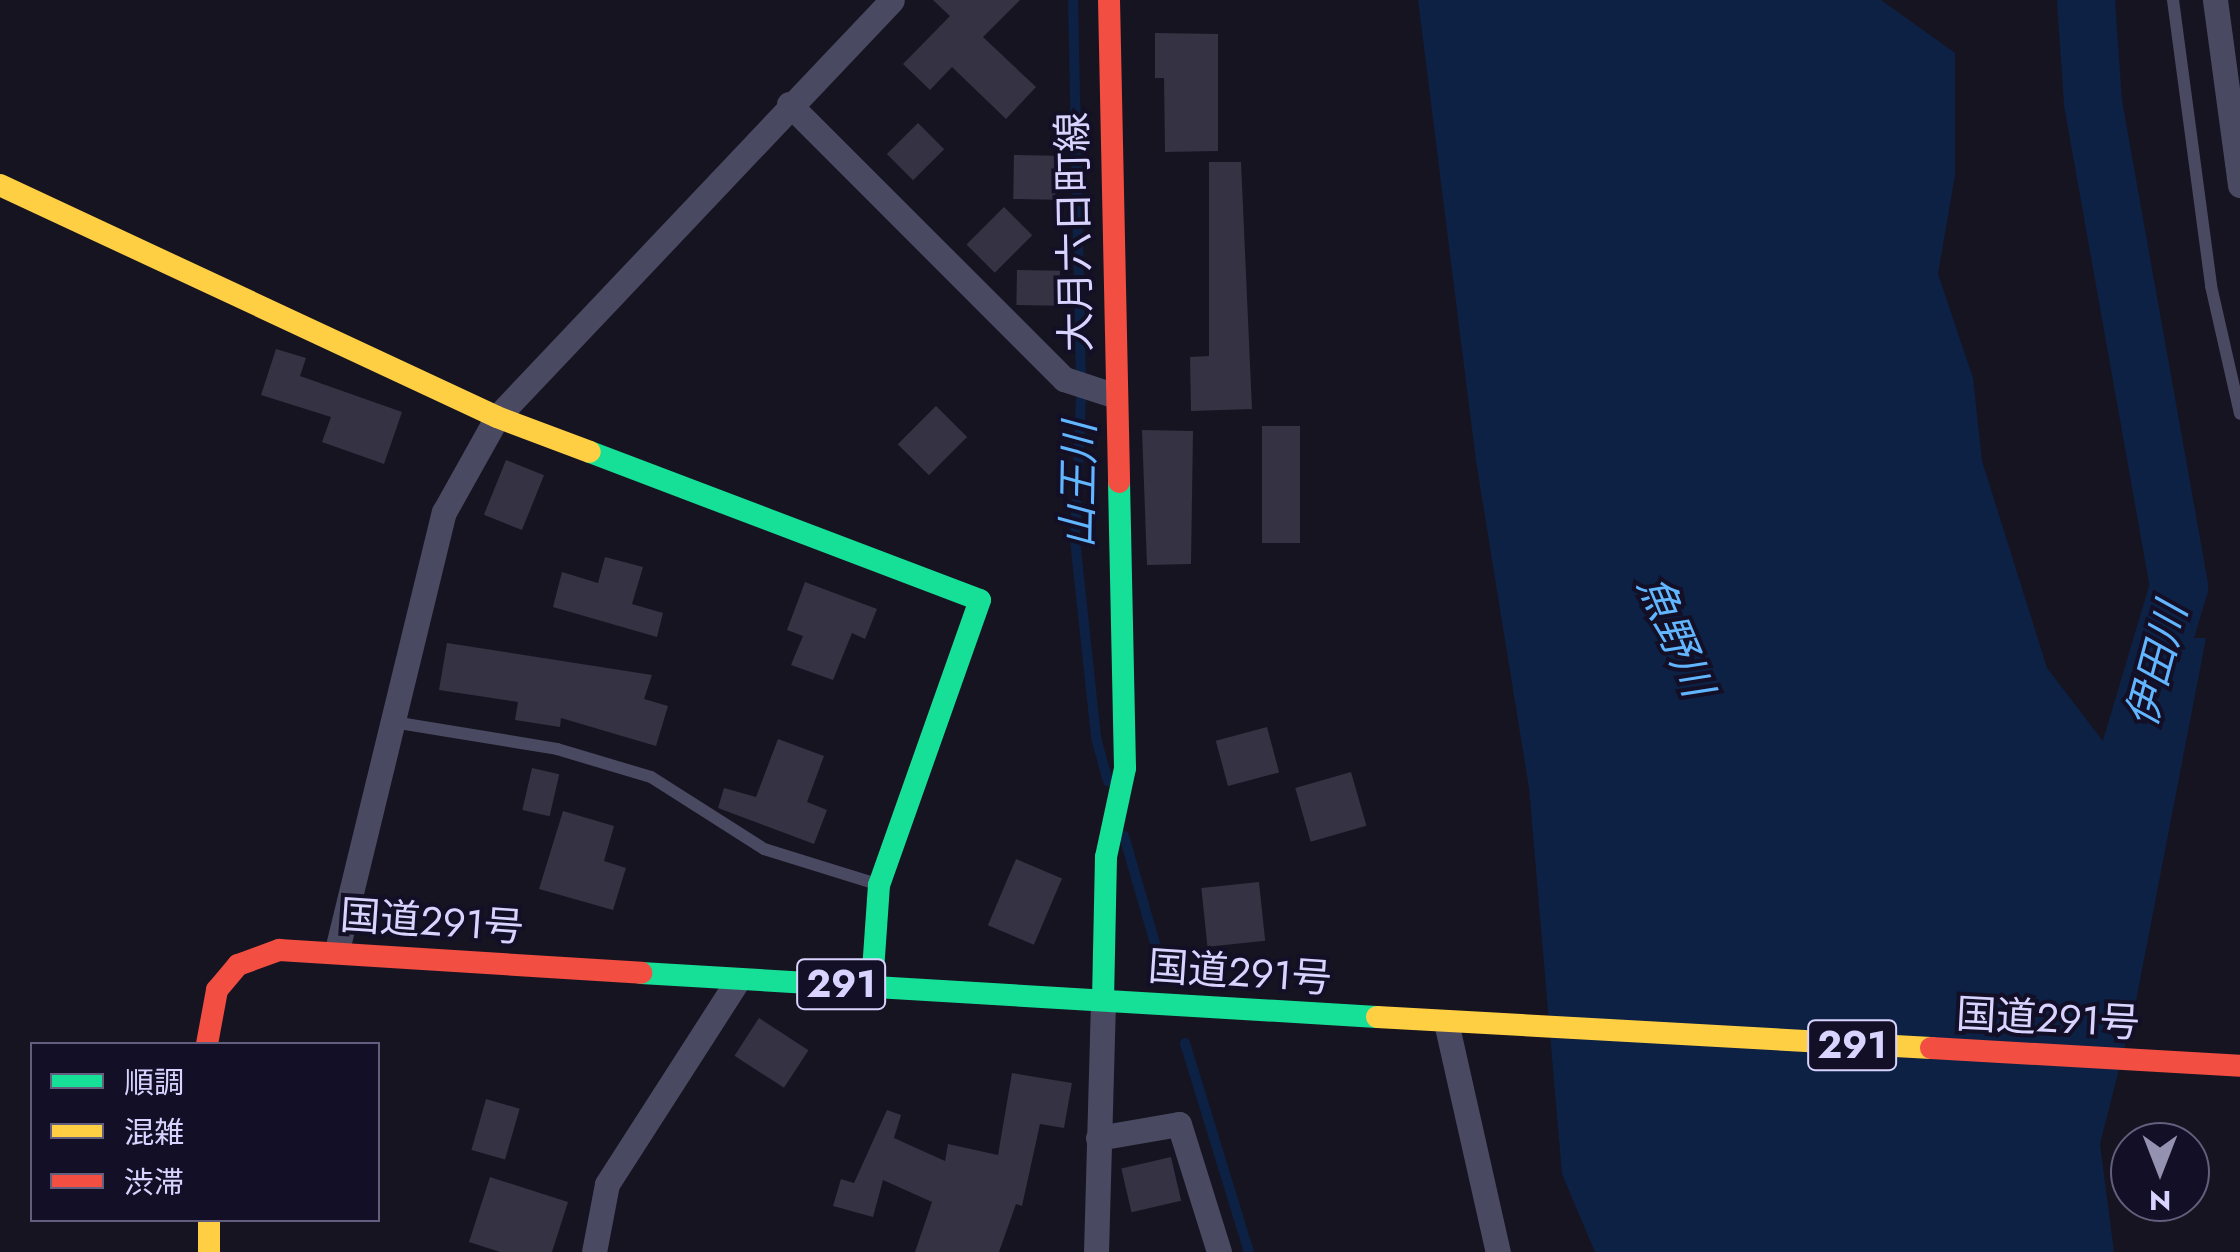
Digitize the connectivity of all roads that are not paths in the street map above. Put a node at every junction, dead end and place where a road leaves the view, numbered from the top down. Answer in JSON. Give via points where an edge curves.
{"nodes":[{"id":1,"x":892,"y":0,"type":"edge"},
{"id":2,"x":1109,"y":0,"type":"edge"},
{"id":3,"x":2173,"y":0,"type":"edge"},
{"id":4,"x":2215,"y":0,"type":"edge"},
{"id":5,"x":789,"y":104,"type":"junction"},
{"id":6,"x":2240,"y":185,"type":"edge"},
{"id":7,"x":0,"y":186,"type":"edge"},
{"id":8,"x":1113,"y":396,"type":"junction"},
{"id":9,"x":2240,"y":414,"type":"edge"},
{"id":10,"x":497,"y":417,"type":"junction"},
{"id":11,"x":393,"y":722,"type":"junction"},
{"id":12,"x":880,"y":885,"type":"junction"},
{"id":13,"x":337,"y":950,"type":"junction"},
{"id":14,"x":738,"y":980,"type":"junction"},
{"id":15,"x":872,"y":985,"type":"junction"},
{"id":16,"x":1103,"y":1000,"type":"junction"},
{"id":17,"x":1455,"y":1023,"type":"junction"},
{"id":18,"x":207,"y":1042,"type":"edge"},
{"id":19,"x":2240,"y":1066,"type":"edge"},
{"id":20,"x":1098,"y":1138,"type":"junction"},
{"id":21,"x":209,"y":1222,"type":"edge"},
{"id":22,"x":209,"y":1252,"type":"edge"},
{"id":23,"x":594,"y":1252,"type":"edge"},
{"id":24,"x":1096,"y":1252,"type":"edge"},
{"id":25,"x":1219,"y":1252,"type":"edge"},
{"id":26,"x":1498,"y":1252,"type":"edge"}],
"edges":[{"from":1,"to":5,"type":"street"},
{"from":2,"to":8,"type":"main road","name":"大月六日町線"},
{"from":3,"to":9,"type":"lane","via":[[2211,286]]},
{"from":4,"to":6,"type":"street"},
{"from":5,"to":8,"type":"street","via":[[1064,379]]},
{"from":5,"to":10,"type":"street"},
{"from":7,"to":10,"type":"main road"},
{"from":8,"to":16,"type":"main road","name":"大月六日町線","via":[[1124,768],[1106,857]]},
{"from":10,"to":11,"type":"street","via":[[444,512]]},
{"from":10,"to":12,"type":"main road","via":[[980,600]]},
{"from":11,"to":12,"type":"lane","via":[[557,749],[650,777],[764,849]]},
{"from":11,"to":13,"type":"street"},
{"from":12,"to":15,"type":"main road"},
{"from":13,"to":14,"type":"main road","name":"国道291号","number":"291"},
{"from":13,"to":18,"type":"main road","name":"国道291号","number":"291","via":[[278,950],[238,965],[217,990]]},
{"from":14,"to":15,"type":"main road","name":"国道291号","number":"291"},
{"from":14,"to":23,"type":"street","via":[[608,1184]]},
{"from":15,"to":16,"type":"main road","name":"国道291号","number":"291"},
{"from":16,"to":17,"type":"main road","name":"国道291号","number":"291"},
{"from":16,"to":20,"type":"street"},
{"from":17,"to":19,"type":"main road","name":"国道291号","number":"291"},
{"from":17,"to":26,"type":"street"},
{"from":20,"to":24,"type":"street"},
{"from":20,"to":25,"type":"street","via":[[1179,1124]]},
{"from":21,"to":22,"type":"main road"}]}
